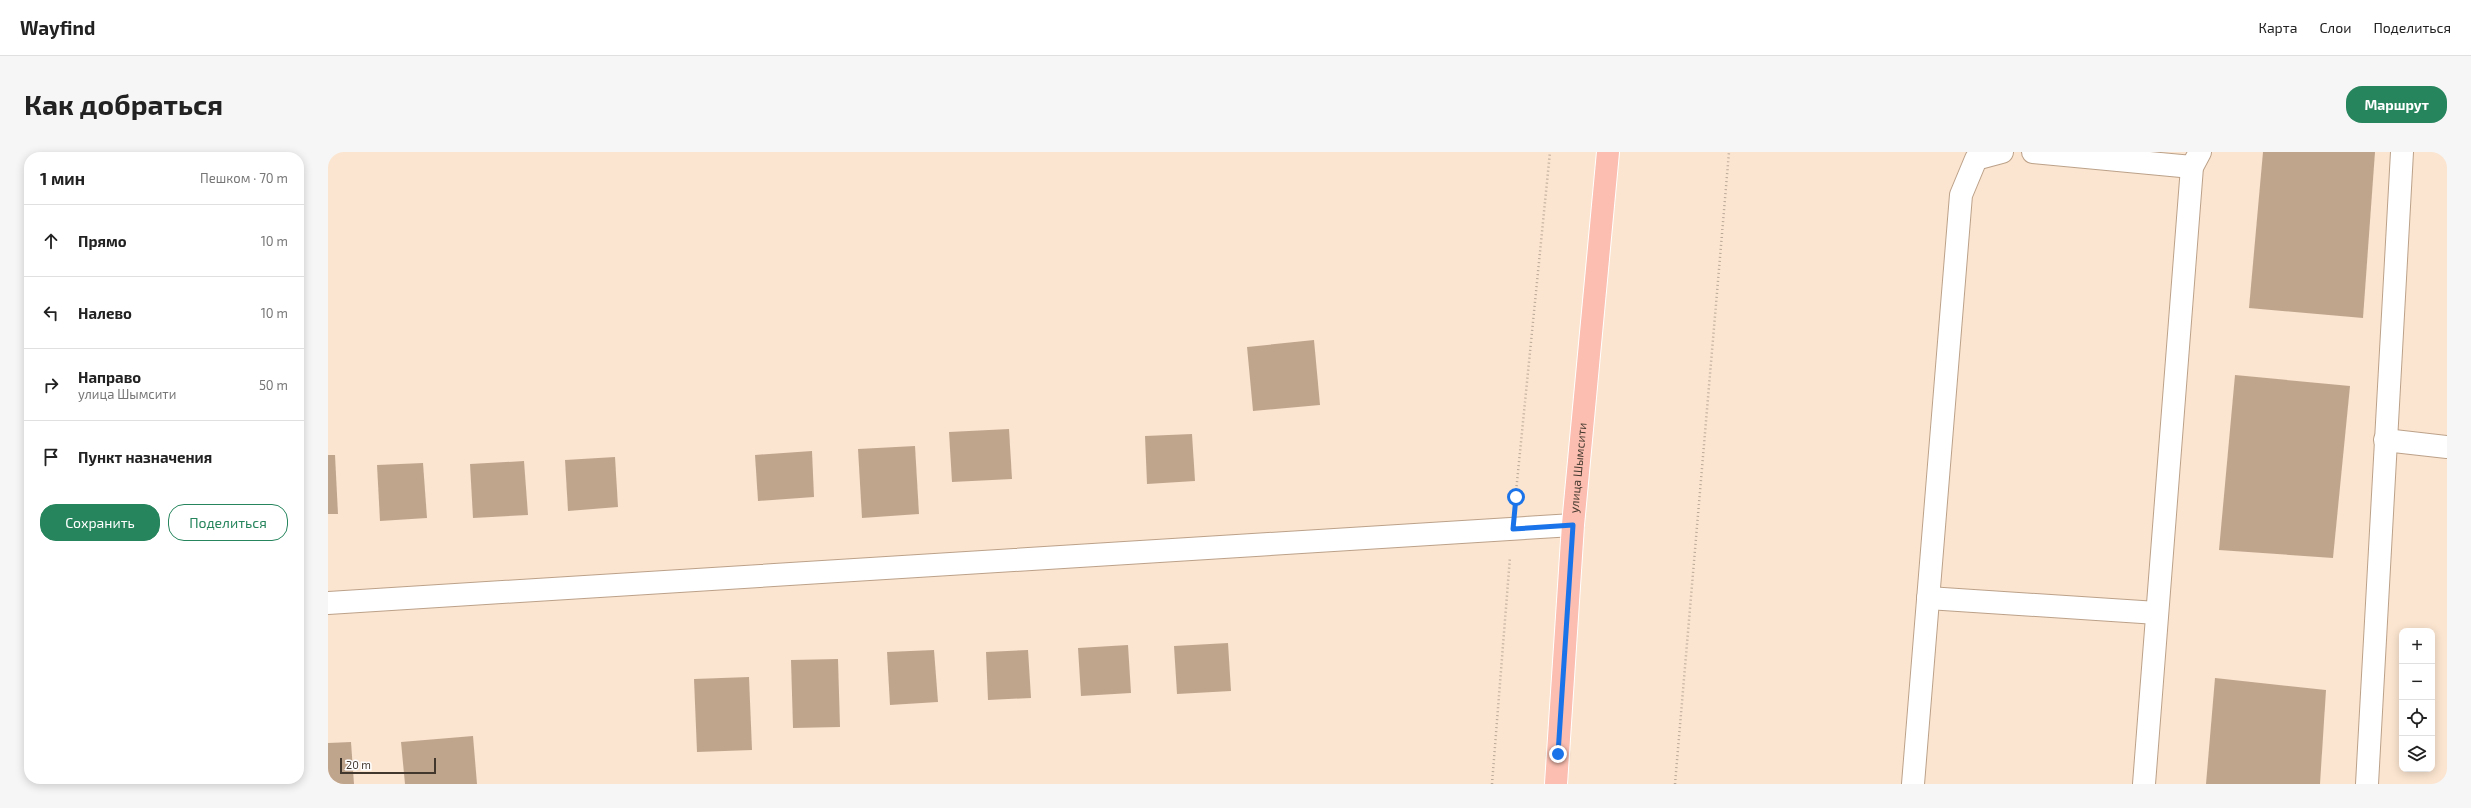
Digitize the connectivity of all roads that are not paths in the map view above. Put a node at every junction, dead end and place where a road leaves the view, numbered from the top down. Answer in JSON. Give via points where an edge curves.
{"nodes":[{"id":1,"x":1608,"y":152,"type":"edge"},
{"id":2,"x":2002,"y":152,"type":"edge"},
{"id":3,"x":2033,"y":152,"type":"edge"},
{"id":4,"x":2402,"y":152,"type":"edge"},
{"id":5,"x":2196,"y":159,"type":"edge"},
{"id":6,"x":2386,"y":440,"type":"junction"},
{"id":7,"x":2447,"y":447,"type":"edge"},
{"id":8,"x":1573,"y":525,"type":"junction"},
{"id":9,"x":1928,"y":598,"type":"junction"},
{"id":10,"x":328,"y":603,"type":"edge"},
{"id":11,"x":2157,"y":613,"type":"junction"},
{"id":12,"x":1556,"y":784,"type":"edge"},
{"id":13,"x":1913,"y":784,"type":"edge"},
{"id":14,"x":2144,"y":784,"type":"edge"},
{"id":15,"x":2367,"y":784,"type":"edge"}],
"edges":[{"from":1,"to":8,"type":"main road","name":"улица Шымсити"},
{"from":2,"to":9,"type":"street","via":[[1976,158],[1960,195]]},
{"from":3,"to":5,"type":"street"},
{"from":4,"to":6,"type":"street"},
{"from":5,"to":11,"type":"street"},
{"from":6,"to":7,"type":"street"},
{"from":6,"to":15,"type":"street"},
{"from":8,"to":10,"type":"street"},
{"from":8,"to":12,"type":"main road","name":"улица Шымсити"},
{"from":9,"to":11,"type":"street"},
{"from":9,"to":13,"type":"street"},
{"from":11,"to":14,"type":"street"}]}
